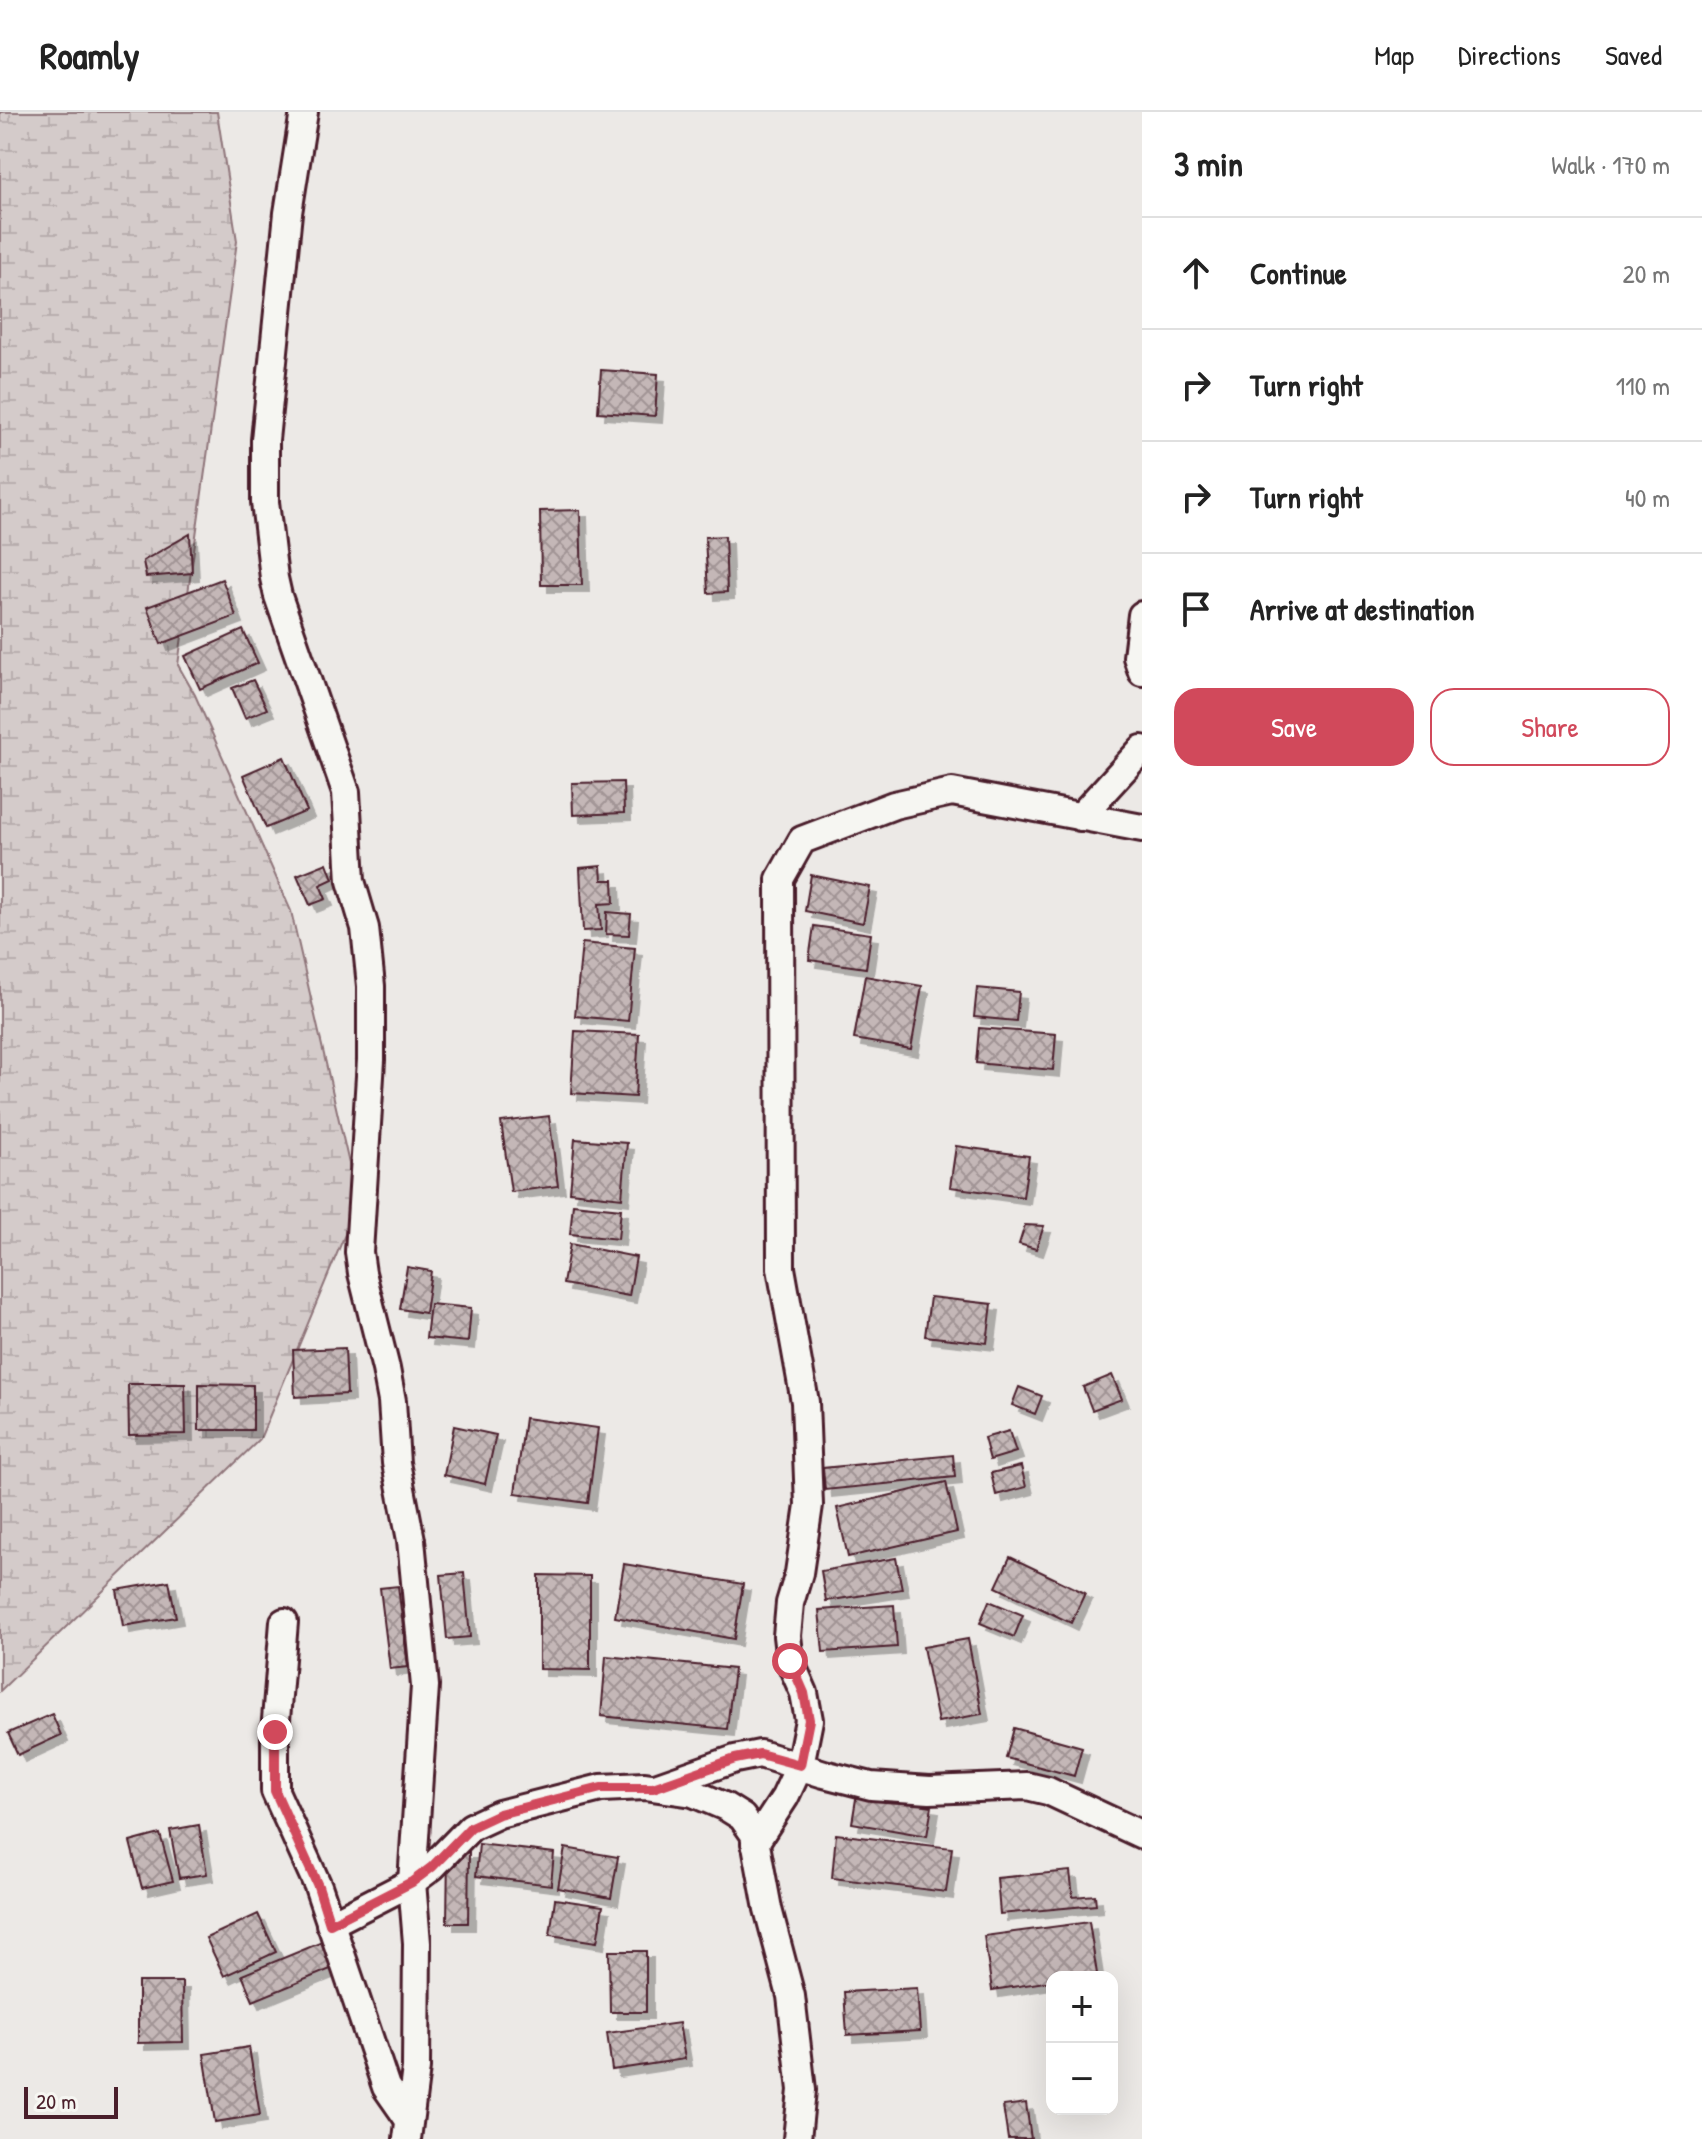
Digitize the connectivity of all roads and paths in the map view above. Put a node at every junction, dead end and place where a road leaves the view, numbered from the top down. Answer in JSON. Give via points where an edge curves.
{"nodes":[{"id":1,"x":304,"y":112,"type":"edge"},
{"id":2,"x":1142,"y":615,"type":"edge"},
{"id":3,"x":1142,"y":672,"type":"edge"},
{"id":4,"x":1142,"y":749,"type":"edge"},
{"id":5,"x":1080,"y":817,"type":"junction"},
{"id":6,"x":1142,"y":828,"type":"edge"},
{"id":7,"x":284,"y":1622,"type":"dead end"},
{"id":8,"x":800,"y":1765,"type":"junction"},
{"id":9,"x":653,"y":1788,"type":"junction"},
{"id":10,"x":1142,"y":1835,"type":"edge"},
{"id":11,"x":755,"y":1843,"type":"junction"},
{"id":12,"x":412,"y":1882,"type":"junction"},
{"id":13,"x":330,"y":1924,"type":"junction"},
{"id":14,"x":408,"y":2130,"type":"edge"},
{"id":15,"x":797,"y":2139,"type":"edge"}],
"edges":[{"from":1,"to":12,"type":"street","via":[[265,440],[265,502],[278,596],[346,792],[351,881],[365,928],[371,1060],[359,1252],[392,1401],[425,1686]]},
{"from":2,"to":3,"type":"street","via":[[1137,657]]},
{"from":4,"to":5,"type":"street"},
{"from":5,"to":6,"type":"street"},
{"from":5,"to":8,"type":"street","via":[[952,792],[894,805],[802,840],[780,879],[781,1268],[805,1402],[809,1505],[787,1636],[809,1720]]},
{"from":7,"to":13,"type":"street","via":[[275,1791]]},
{"from":8,"to":9,"type":"street","via":[[760,1754]]},
{"from":8,"to":10,"type":"street","via":[[871,1786],[1027,1786]]},
{"from":8,"to":11,"type":"street"},
{"from":9,"to":11,"type":"street","via":[[693,1793],[726,1807],[742,1817]]},
{"from":9,"to":12,"type":"street","via":[[601,1788],[499,1814],[471,1827]]},
{"from":11,"to":15,"type":"street","via":[[791,1996],[802,2090]]},
{"from":12,"to":13,"type":"street"},
{"from":12,"to":14,"type":"street","via":[[416,2068]]},
{"from":13,"to":14,"type":"street","via":[[386,2087]]}]}
